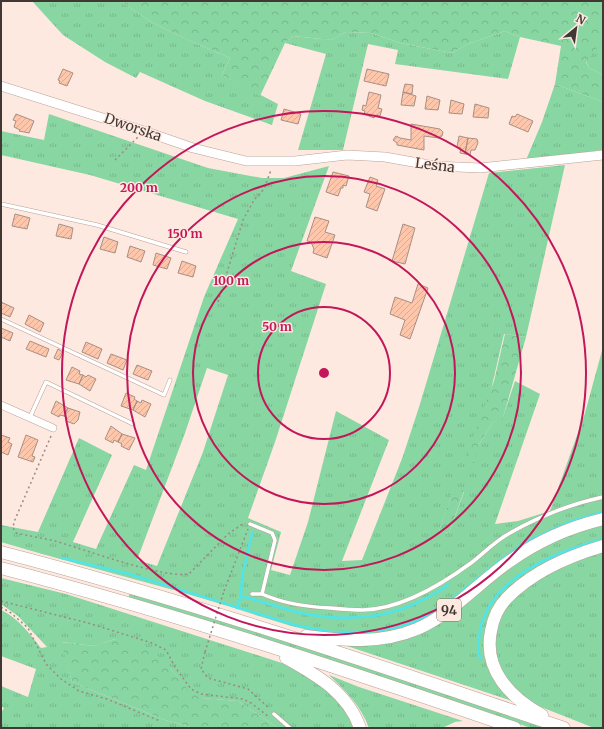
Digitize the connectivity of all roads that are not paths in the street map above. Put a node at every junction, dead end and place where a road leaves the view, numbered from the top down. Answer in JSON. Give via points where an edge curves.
{"nodes":[{"id":1,"x":1,"y":86,"type":"edge"},
{"id":2,"x":603,"y":155,"type":"edge"},
{"id":3,"x":270,"y":161,"type":"joint"},
{"id":4,"x":1,"y":204,"type":"edge"},
{"id":5,"x":186,"y":252,"type":"dead end"},
{"id":6,"x":1,"y":319,"type":"edge"},
{"id":7,"x":170,"y":380,"type":"dead end"},
{"id":8,"x":1,"y":405,"type":"edge"},
{"id":9,"x":30,"y":417,"type":"junction"},
{"id":10,"x":132,"y":424,"type":"dead end"},
{"id":11,"x":53,"y":428,"type":"road end"},
{"id":12,"x":603,"y":497,"type":"edge"},
{"id":13,"x":603,"y":519,"type":"edge"},
{"id":14,"x":250,"y":524,"type":"road end"},
{"id":15,"x":603,"y":546,"type":"edge"},
{"id":16,"x":1,"y":552,"type":"edge"},
{"id":17,"x":1,"y":568,"type":"edge"},
{"id":18,"x":252,"y":594,"type":"dead end"},
{"id":19,"x":262,"y":594,"type":"junction"},
{"id":20,"x":275,"y":632,"type":"junction"},
{"id":21,"x":264,"y":645,"type":"junction"},
{"id":22,"x":274,"y":714,"type":"road end"},
{"id":23,"x":290,"y":728,"type":"edge"},
{"id":24,"x":360,"y":728,"type":"edge"},
{"id":25,"x":515,"y":728,"type":"edge"},
{"id":26,"x":564,"y":728,"type":"edge"},
{"id":27,"x":569,"y":728,"type":"edge"}],
"edges":[{"from":1,"to":3,"type":"street","name":"Dworska","via":[[224,157],[246,161]]},
{"from":2,"to":3,"type":"street","name":"Leśna","via":[[480,168],[435,166],[385,157],[347,155]]},
{"from":4,"to":5,"type":"lane","via":[[97,225]]},
{"from":6,"to":7,"type":"lane","via":[[164,395]]},
{"from":8,"to":9,"type":"street"},
{"from":9,"to":10,"type":"lane","via":[[46,382]]},
{"from":9,"to":11,"type":"street"},
{"from":12,"to":19,"type":"lane","via":[[580,502],[529,523],[503,537],[453,576],[403,601],[364,610],[324,608],[273,599]]},
{"from":13,"to":20,"type":"highway","number":"94","via":[[562,532],[528,549],[446,612],[409,631],[362,641],[332,640]]},
{"from":14,"to":19,"type":"lane","via":[[272,533],[275,540]]},
{"from":15,"to":27,"type":"highway","via":[[553,566],[519,587],[500,607],[491,631],[490,656],[496,672],[508,690],[532,709]]},
{"from":16,"to":20,"type":"highway","number":"94"},
{"from":17,"to":21,"type":"highway"},
{"from":18,"to":19,"type":"lane"},
{"from":20,"to":26,"type":"highway"},
{"from":21,"to":24,"type":"highway","via":[[323,680],[342,697]]},
{"from":21,"to":25,"type":"highway"},
{"from":22,"to":23,"type":"lane"}]}
